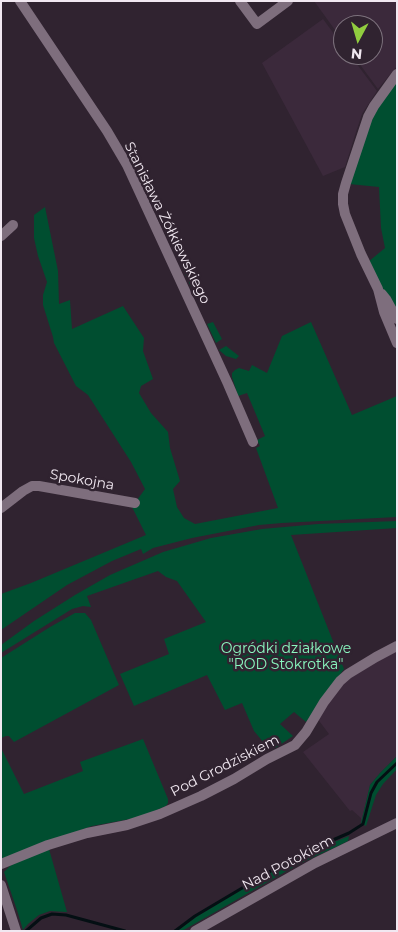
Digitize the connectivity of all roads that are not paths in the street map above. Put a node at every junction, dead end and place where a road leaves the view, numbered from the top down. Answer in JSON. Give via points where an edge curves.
{"nodes":[{"id":1,"x":20,"y":1,"type":"edge"},
{"id":2,"x":240,"y":1,"type":"edge"},
{"id":3,"x":288,"y":1,"type":"edge"},
{"id":4,"x":397,"y":74,"type":"edge"},
{"id":5,"x":13,"y":225,"type":"dead end"},
{"id":6,"x":1,"y":236,"type":"edge"},
{"id":7,"x":378,"y":289,"type":"junction"},
{"id":8,"x":397,"y":320,"type":"edge"},
{"id":9,"x":397,"y":343,"type":"edge"},
{"id":10,"x":253,"y":442,"type":"dead end"},
{"id":11,"x":135,"y":503,"type":"dead end"},
{"id":12,"x":1,"y":508,"type":"edge"},
{"id":13,"x":397,"y":646,"type":"edge"},
{"id":14,"x":397,"y":823,"type":"edge"},
{"id":15,"x":1,"y":864,"type":"edge"},
{"id":16,"x":1,"y":885,"type":"edge"},
{"id":17,"x":16,"y":931,"type":"edge"},
{"id":18,"x":195,"y":931,"type":"edge"}],
"edges":[{"from":1,"to":10,"type":"street","name":"Stanisława Żółkiewskiego","via":[[127,165]]},
{"from":2,"to":3,"type":"street","via":[[257,24]]},
{"from":4,"to":7,"type":"street","via":[[368,116],[343,194],[345,214]]},
{"from":5,"to":6,"type":"street"},
{"from":7,"to":8,"type":"street"},
{"from":7,"to":9,"type":"street"},
{"from":11,"to":12,"type":"street","name":"Spokojna","via":[[32,486],[22,490]]},
{"from":13,"to":15,"type":"street","name":"Pod Grodziskiem","via":[[340,681],[295,745],[234,779],[160,814],[48,845]]},
{"from":14,"to":18,"type":"street","name":"Nad Potokiem","via":[[315,863]]},
{"from":16,"to":17,"type":"street"}]}
